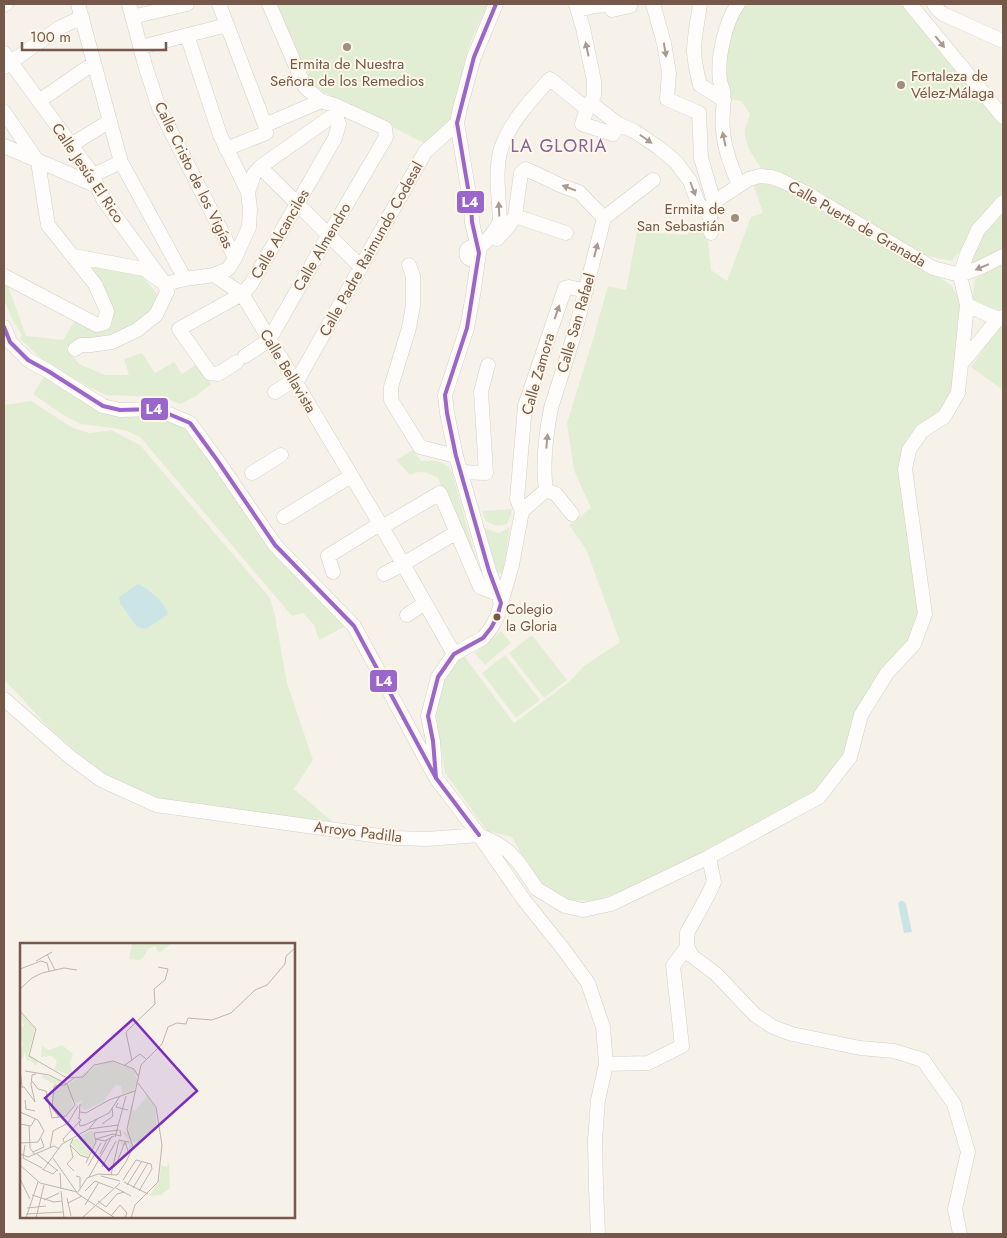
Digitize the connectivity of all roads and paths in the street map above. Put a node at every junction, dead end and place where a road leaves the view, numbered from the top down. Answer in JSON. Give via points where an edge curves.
{"nodes":[{"id":1,"x":187,"y":4,"type":"edge"},
{"id":2,"x":219,"y":4,"type":"edge"},
{"id":3,"x":269,"y":4,"type":"edge"},
{"id":4,"x":496,"y":4,"type":"edge"},
{"id":5,"x":630,"y":4,"type":"edge"},
{"id":6,"x":653,"y":4,"type":"edge"},
{"id":7,"x":700,"y":4,"type":"edge"},
{"id":8,"x":738,"y":4,"type":"edge"},
{"id":9,"x":910,"y":4,"type":"edge"},
{"id":10,"x":934,"y":4,"type":"edge"},
{"id":11,"x":577,"y":7,"type":"edge"},
{"id":12,"x":80,"y":10,"type":"edge"},
{"id":13,"x":131,"y":10,"type":"edge"},
{"id":14,"x":227,"y":24,"type":"junction"},
{"id":15,"x":187,"y":35,"type":"junction"},
{"id":16,"x":1003,"y":40,"type":"edge"},
{"id":17,"x":141,"y":47,"type":"junction"},
{"id":18,"x":6,"y":61,"type":"edge"},
{"id":19,"x":94,"y":64,"type":"junction"},
{"id":20,"x":724,"y":100,"type":"junction"},
{"id":21,"x":321,"y":101,"type":"junction"},
{"id":22,"x":39,"y":102,"type":"junction"},
{"id":23,"x":589,"y":106,"type":"junction"},
{"id":24,"x":335,"y":109,"type":"junction"},
{"id":25,"x":4,"y":112,"type":"edge"},
{"id":26,"x":1003,"y":117,"type":"edge"},
{"id":27,"x":110,"y":120,"type":"junction"},
{"id":28,"x":457,"y":124,"type":"junction"},
{"id":29,"x":618,"y":124,"type":"junction"},
{"id":30,"x":265,"y":125,"type":"junction"},
{"id":31,"x":71,"y":145,"type":"junction"},
{"id":32,"x":4,"y":146,"type":"edge"},
{"id":33,"x":226,"y":149,"type":"junction"},
{"id":34,"x":38,"y":162,"type":"junction"},
{"id":35,"x":122,"y":162,"type":"junction"},
{"id":36,"x":260,"y":167,"type":"junction"},
{"id":37,"x":95,"y":180,"type":"junction"},
{"id":38,"x":653,"y":180,"type":"dead end"},
{"id":39,"x":739,"y":185,"type":"junction"},
{"id":40,"x":248,"y":192,"type":"junction"},
{"id":41,"x":1003,"y":202,"type":"edge"},
{"id":42,"x":298,"y":203,"type":"junction"},
{"id":43,"x":712,"y":208,"type":"junction"},
{"id":44,"x":515,"y":216,"type":"junction"},
{"id":45,"x":604,"y":218,"type":"junction"},
{"id":46,"x":566,"y":233,"type":"dead end"},
{"id":47,"x":711,"y":233,"type":"dead end"},
{"id":48,"x":328,"y":236,"type":"junction"},
{"id":49,"x":474,"y":253,"type":"junction"},
{"id":50,"x":74,"y":256,"type":"junction"},
{"id":51,"x":1003,"y":256,"type":"edge"},
{"id":52,"x":236,"y":258,"type":"junction"},
{"id":53,"x":409,"y":265,"type":"dead end"},
{"id":54,"x":361,"y":267,"type":"junction"},
{"id":55,"x":214,"y":275,"type":"junction"},
{"id":56,"x":960,"y":275,"type":"junction"},
{"id":57,"x":4,"y":276,"type":"edge"},
{"id":58,"x":184,"y":279,"type":"junction"},
{"id":59,"x":165,"y":284,"type":"junction"},
{"id":60,"x":586,"y":290,"type":"junction"},
{"id":61,"x":242,"y":294,"type":"junction"},
{"id":62,"x":967,"y":305,"type":"junction"},
{"id":63,"x":1001,"y":318,"type":"edge"},
{"id":64,"x":4,"y":327,"type":"edge"},
{"id":65,"x":269,"y":340,"type":"junction"},
{"id":66,"x":75,"y":349,"type":"dead end"},
{"id":67,"x":241,"y":359,"type":"joint"},
{"id":68,"x":961,"y":364,"type":"junction"},
{"id":69,"x":488,"y":365,"type":"dead end"},
{"id":70,"x":296,"y":383,"type":"junction"},
{"id":71,"x":275,"y":392,"type":"dead end"},
{"id":72,"x":281,"y":455,"type":"dead end"},
{"id":73,"x":456,"y":456,"type":"junction"},
{"id":74,"x":460,"y":472,"type":"junction"},
{"id":75,"x":252,"y":473,"type":"dead end"},
{"id":76,"x":351,"y":476,"type":"junction"},
{"id":77,"x":546,"y":490,"type":"junction"},
{"id":78,"x":522,"y":511,"type":"junction"},
{"id":79,"x":572,"y":514,"type":"dead end"},
{"id":80,"x":284,"y":516,"type":"dead end"},
{"id":81,"x":382,"y":528,"type":"junction"},
{"id":82,"x":456,"y":532,"type":"junction"},
{"id":83,"x":403,"y":564,"type":"junction"},
{"id":84,"x":333,"y":572,"type":"dead end"},
{"id":85,"x":384,"y":574,"type":"dead end"},
{"id":86,"x":499,"y":598,"type":"junction"},
{"id":87,"x":425,"y":603,"type":"junction"},
{"id":88,"x":406,"y":615,"type":"dead end"},
{"id":89,"x":454,"y":654,"type":"junction"},
{"id":90,"x":4,"y":699,"type":"edge"},
{"id":91,"x":436,"y":778,"type":"junction"},
{"id":92,"x":479,"y":835,"type":"junction"},
{"id":93,"x":709,"y":857,"type":"junction"},
{"id":94,"x":687,"y":947,"type":"junction"},
{"id":95,"x":606,"y":1064,"type":"junction"},
{"id":96,"x":598,"y":1234,"type":"edge"},
{"id":97,"x":960,"y":1234,"type":"edge"}],
"edges":[{"from":1,"to":13,"type":"street"},
{"from":2,"to":14,"type":"street"},
{"from":3,"to":21,"type":"street","via":[[305,87]]},
{"from":4,"to":28,"type":"street","via":[[474,57]]},
{"from":5,"to":11,"type":"street","via":[[612,10],[610,5]]},
{"from":6,"to":43,"type":"street","one_way":true,"via":[[666,50],[669,73],[667,99],[699,113],[701,158]]},
{"from":7,"to":20,"type":"street","via":[[694,43],[696,69],[700,85]]},
{"from":8,"to":20,"type":"street","via":[[723,39],[720,81]]},
{"from":9,"to":26,"type":"street","one_way":true},
{"from":10,"to":16,"type":"street","via":[[943,14]]},
{"from":23,"to":11,"type":"street","one_way":true,"via":[[594,96],[594,80]]},
{"from":12,"to":18,"type":"street","via":[[59,28]]},
{"from":12,"to":19,"type":"street"},
{"from":13,"to":17,"type":"street","name":"Calle Cristo de los Vigías"},
{"from":14,"to":15,"type":"street"},
{"from":14,"to":30,"type":"street"},
{"from":15,"to":17,"type":"street"},
{"from":15,"to":33,"type":"street"},
{"from":17,"to":52,"type":"street","name":"Calle Cristo de los Vigías","via":[[159,108]]},
{"from":18,"to":22,"type":"street","name":"Calle Jesús El Rico"},
{"from":19,"to":22,"type":"street"},
{"from":19,"to":27,"type":"street"},
{"from":39,"to":20,"type":"street","one_way":true,"via":[[722,129]]},
{"from":21,"to":24,"type":"street"},
{"from":21,"to":30,"type":"street"},
{"from":22,"to":31,"type":"street","name":"Calle Jesús El Rico"},
{"from":23,"to":29,"type":"street"},
{"from":23,"to":29,"type":"street","via":[[582,124],[613,134]]},
{"from":49,"to":23,"type":"street","one_way":true,"via":[[488,240],[500,221],[500,152],[512,125],[531,100],[550,79]]},
{"from":24,"to":36,"type":"street"},
{"from":24,"to":42,"type":"street","name":"Calle Alcanciles","via":[[339,124],[335,138]]},
{"from":24,"to":48,"type":"street","name":"Calle Almendro","via":[[385,128],[386,137]]},
{"from":25,"to":34,"type":"street"},
{"from":27,"to":31,"type":"street"},
{"from":27,"to":35,"type":"street"},
{"from":28,"to":49,"type":"street","via":[[472,206]]},
{"from":28,"to":54,"type":"street","name":"Calle Padre Raimundo Codesal","via":[[425,152]]},
{"from":29,"to":43,"type":"street","one_way":true,"via":[[634,131],[676,162],[690,182],[698,203]]},
{"from":30,"to":33,"type":"street","via":[[266,133]]},
{"from":31,"to":37,"type":"street","name":"Calle Jesús El Rico"},
{"from":32,"to":34,"type":"street"},
{"from":33,"to":40,"type":"street"},
{"from":34,"to":37,"type":"street"},
{"from":34,"to":50,"type":"street","via":[[48,225]]},
{"from":35,"to":37,"type":"street"},
{"from":35,"to":58,"type":"street"},
{"from":36,"to":40,"type":"street"},
{"from":36,"to":42,"type":"street"},
{"from":37,"to":59,"type":"street","name":"Calle Jesús El Rico","via":[[103,199]]},
{"from":38,"to":45,"type":"street"},
{"from":39,"to":43,"type":"street","name":"Calle Puerta de Granada"},
{"from":39,"to":56,"type":"street","name":"Calle Puerta de Granada","via":[[760,176],[780,180],[933,268]]},
{"from":40,"to":52,"type":"street","via":[[249,227]]},
{"from":41,"to":56,"type":"street","via":[[978,230]]},
{"from":42,"to":48,"type":"street"},
{"from":42,"to":61,"type":"street","name":"Calle Alcanciles","via":[[252,284]]},
{"from":43,"to":47,"type":"street"},
{"from":45,"to":44,"type":"street","one_way":true,"via":[[579,192],[526,168],[521,172]]},
{"from":44,"to":46,"type":"street"},
{"from":44,"to":49,"type":"street","via":[[491,247]]},
{"from":60,"to":45,"type":"street","name":"Calle San Rafael","one_way":true},
{"from":48,"to":54,"type":"street"},
{"from":48,"to":65,"type":"street","name":"Calle Almendro"},
{"from":49,"to":73,"type":"street","via":[[473,295],[445,395]]},
{"from":50,"to":57,"type":"street","via":[[95,284],[107,311],[104,323],[96,325]]},
{"from":50,"to":59,"type":"street","via":[[144,269]]},
{"from":51,"to":56,"type":"street","one_way":true},
{"from":52,"to":55,"type":"street","via":[[228,269]]},
{"from":53,"to":73,"type":"street","via":[[413,276],[413,306],[391,388],[391,400],[420,447]]},
{"from":54,"to":70,"type":"street","name":"Calle Padre Raimundo Codesal"},
{"from":55,"to":58,"type":"street"},
{"from":55,"to":61,"type":"street","name":"Calle Bellavista"},
{"from":56,"to":62,"type":"street"},
{"from":58,"to":59,"type":"street"},
{"from":59,"to":66,"type":"street","via":[[167,292],[156,315],[137,330],[112,342],[81,345]]},
{"from":77,"to":60,"type":"street","name":"Calle San Rafael","one_way":true,"via":[[544,475],[550,414]]},
{"from":78,"to":60,"type":"street","name":"Calle Zamora","one_way":true,"via":[[517,499],[525,406],[565,288]]},
{"from":61,"to":65,"type":"street","name":"Calle Bellavista"},
{"from":61,"to":67,"type":"street","name":"Calle Alcanciles","via":[[179,329],[210,373],[218,374]]},
{"from":62,"to":63,"type":"street"},
{"from":62,"to":68,"type":"street"},
{"from":63,"to":68,"type":"street"},
{"from":64,"to":91,"type":"street","via":[[10,342],[28,360],[103,406],[120,410],[156,409],[190,423],[275,545],[354,626]]},
{"from":65,"to":67,"type":"street","name":"Calle Almendro"},
{"from":65,"to":70,"type":"street","name":"Calle Bellavista"},
{"from":68,"to":93,"type":"street","via":[[958,393],[944,417],[922,431],[909,450],[905,468],[925,614],[914,644],[887,673],[867,704],[850,757],[819,797]]},
{"from":69,"to":74,"type":"street","via":[[481,392],[486,473]]},
{"from":70,"to":71,"type":"street"},
{"from":70,"to":76,"type":"street","name":"Calle Bellavista"},
{"from":72,"to":75,"type":"street"},
{"from":73,"to":74,"type":"street"},
{"from":74,"to":86,"type":"street"},
{"from":76,"to":80,"type":"street"},
{"from":76,"to":81,"type":"street","name":"Calle Bellavista"},
{"from":77,"to":78,"type":"street"},
{"from":77,"to":79,"type":"street","via":[[556,494]]},
{"from":78,"to":86,"type":"street","via":[[512,565]]},
{"from":81,"to":82,"type":"street","via":[[440,493]]},
{"from":81,"to":83,"type":"street","name":"Calle Bellavista"},
{"from":81,"to":84,"type":"street","via":[[375,527],[328,556]]},
{"from":82,"to":83,"type":"street"},
{"from":82,"to":86,"type":"street","via":[[480,587]]},
{"from":83,"to":85,"type":"street"},
{"from":83,"to":87,"type":"street","name":"Calle Bellavista"},
{"from":86,"to":89,"type":"street","via":[[492,628],[483,638]]},
{"from":87,"to":88,"type":"street"},
{"from":87,"to":89,"type":"street","name":"Calle Bellavista"},
{"from":89,"to":91,"type":"street","via":[[438,677],[428,716]]},
{"from":90,"to":92,"type":"street","name":"Arroyo Padilla","via":[[101,780],[156,805],[394,838]]},
{"from":91,"to":92,"type":"street"},
{"from":92,"to":93,"type":"street","via":[[508,851],[537,889],[565,906],[583,910],[612,904]]},
{"from":92,"to":95,"type":"street","via":[[588,983],[603,1027]]},
{"from":93,"to":94,"type":"street","via":[[714,882],[687,933]]},
{"from":94,"to":95,"type":"street","via":[[673,966],[682,1046],[648,1063]]},
{"from":94,"to":97,"type":"street","via":[[692,956],[716,974],[749,1010],[773,1027],[792,1034],[860,1048],[894,1051],[923,1060],[954,1104],[968,1152],[955,1210]]},
{"from":95,"to":96,"type":"street","via":[[598,1100],[595,1140]]}]}
